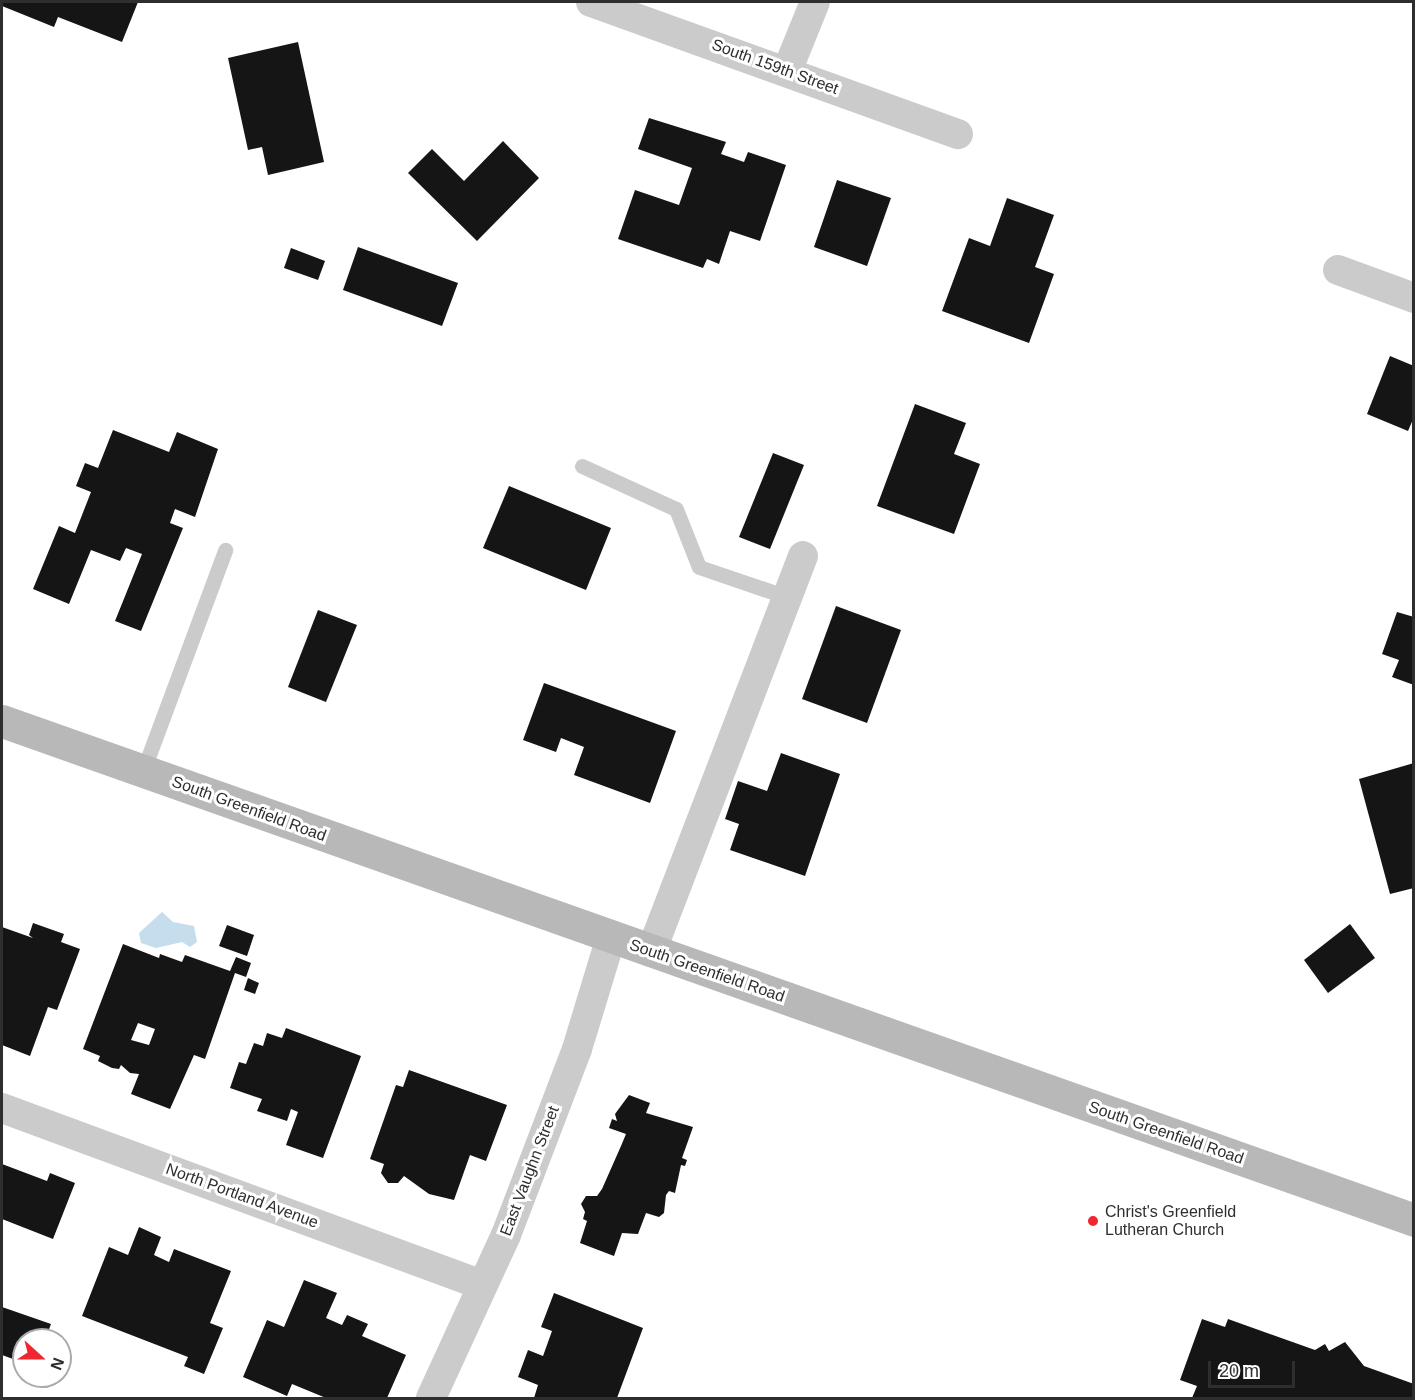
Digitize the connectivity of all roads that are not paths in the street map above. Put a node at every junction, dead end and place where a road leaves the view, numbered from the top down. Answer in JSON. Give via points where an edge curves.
{"nodes":[{"id":1,"x":591,"y":2,"type":"edge"},
{"id":2,"x":815,"y":2,"type":"edge"},
{"id":3,"x":787,"y":71,"type":"junction"},
{"id":4,"x":958,"y":134,"type":"dead end"},
{"id":5,"x":1338,"y":270,"type":"dead end"},
{"id":6,"x":1413,"y":298,"type":"edge"},
{"id":7,"x":582,"y":466,"type":"dead end"},
{"id":8,"x":225,"y":550,"type":"dead end"},
{"id":9,"x":803,"y":556,"type":"dead end"},
{"id":10,"x":787,"y":597,"type":"junction"},
{"id":11,"x":2,"y":721,"type":"edge"},
{"id":12,"x":143,"y":771,"type":"junction"},
{"id":13,"x":610,"y":937,"type":"junction"},
{"id":14,"x":651,"y":952,"type":"junction"},
{"id":15,"x":2,"y":1108,"type":"edge"},
{"id":16,"x":1413,"y":1220,"type":"edge"},
{"id":17,"x":482,"y":1286,"type":"junction"},
{"id":18,"x":431,"y":1398,"type":"edge"}],
"edges":[{"from":1,"to":3,"type":"street","name":"South 159th Street"},
{"from":2,"to":3,"type":"street"},
{"from":3,"to":4,"type":"street","name":"South 159th Street"},
{"from":5,"to":6,"type":"street"},
{"from":7,"to":10,"type":"lane","via":[[676,509],[699,567]]},
{"from":8,"to":12,"type":"lane"},
{"from":9,"to":10,"type":"street"},
{"from":10,"to":14,"type":"street"},
{"from":11,"to":12,"type":"main road","name":"South Greenfield Road"},
{"from":12,"to":13,"type":"main road","name":"South Greenfield Road"},
{"from":13,"to":14,"type":"main road","name":"South Greenfield Road"},
{"from":13,"to":17,"type":"street","name":"East Vaughn Street","via":[[577,1049]]},
{"from":14,"to":16,"type":"main road","name":"South Greenfield Road"},
{"from":15,"to":17,"type":"street","name":"North Portland Avenue"},
{"from":17,"to":18,"type":"street","name":"East Vaughn Street"}]}
